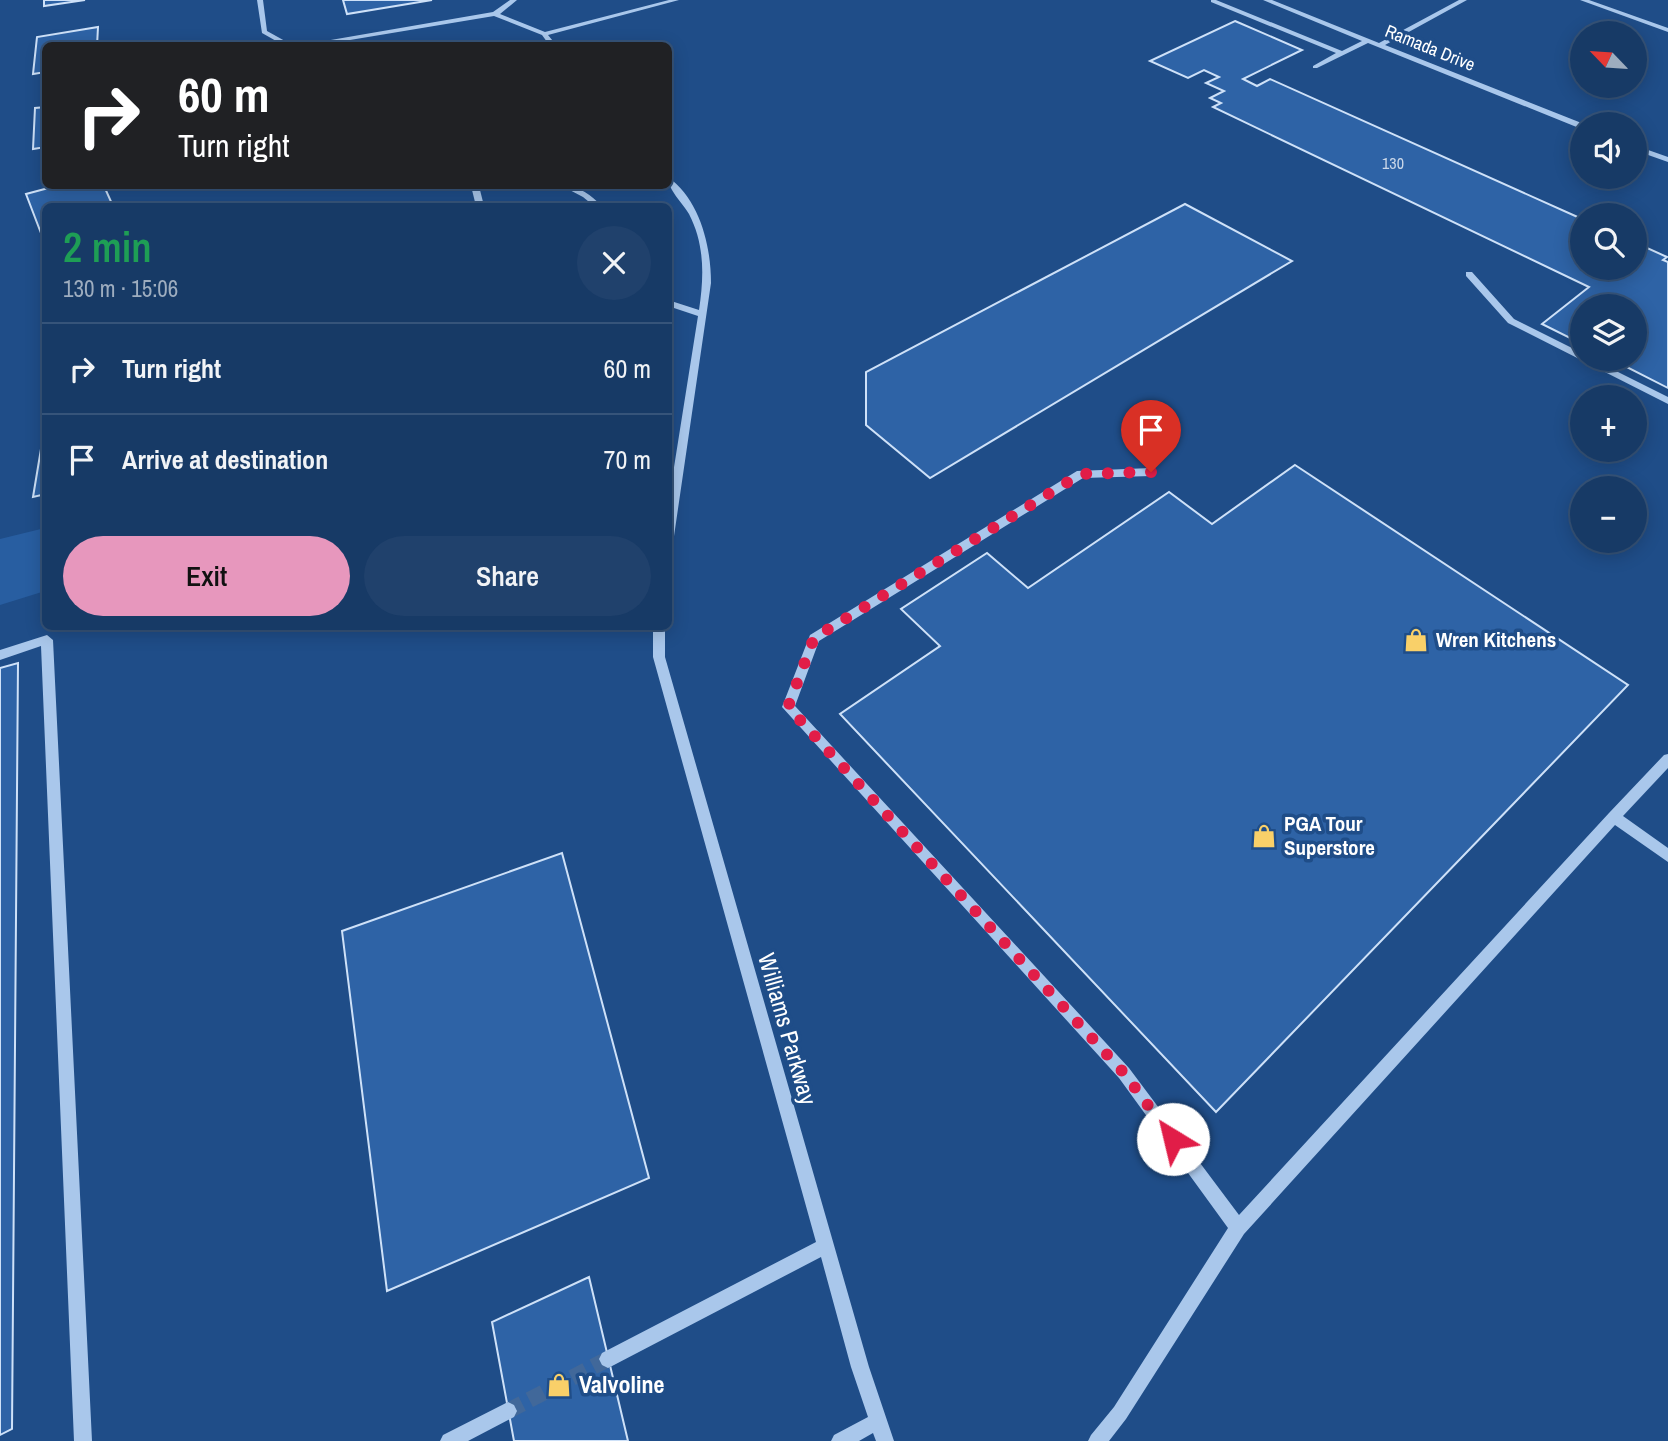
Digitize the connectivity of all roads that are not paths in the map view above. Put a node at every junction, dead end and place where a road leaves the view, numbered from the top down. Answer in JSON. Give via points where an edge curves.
{"nodes":[{"id":1,"x":260,"y":0,"type":"edge"},
{"id":2,"x":514,"y":0,"type":"edge"},
{"id":3,"x":676,"y":0,"type":"edge"},
{"id":4,"x":1266,"y":0,"type":"edge"},
{"id":5,"x":1464,"y":0,"type":"edge"},
{"id":6,"x":1583,"y":0,"type":"edge"},
{"id":7,"x":1213,"y":1,"type":"edge"},
{"id":8,"x":495,"y":14,"type":"junction"},
{"id":9,"x":1668,"y":30,"type":"edge"},
{"id":10,"x":544,"y":34,"type":"junction"},
{"id":11,"x":1368,"y":40,"type":"junction"},
{"id":12,"x":283,"y":42,"type":"edge"},
{"id":13,"x":324,"y":42,"type":"edge"},
{"id":14,"x":551,"y":42,"type":"edge"},
{"id":15,"x":1380,"y":45,"type":"junction"},
{"id":16,"x":1341,"y":53,"type":"junction"},
{"id":17,"x":1315,"y":67,"type":"dead end"},
{"id":18,"x":1570,"y":121,"type":"edge"},
{"id":19,"x":1647,"y":152,"type":"edge"},
{"id":20,"x":1668,"y":160,"type":"edge"},
{"id":21,"x":672,"y":184,"type":"edge"},
{"id":22,"x":573,"y":189,"type":"edge"},
{"id":23,"x":595,"y":203,"type":"edge"},
{"id":24,"x":1469,"y":274,"type":"dead end"},
{"id":25,"x":672,"y":304,"type":"edge"},
{"id":26,"x":702,"y":314,"type":"junction"},
{"id":27,"x":1570,"y":351,"type":"edge"},
{"id":28,"x":1609,"y":371,"type":"edge"},
{"id":29,"x":1668,"y":401,"type":"edge"},
{"id":30,"x":1151,"y":472,"type":"dead end"},
{"id":31,"x":672,"y":516,"type":"edge"},
{"id":32,"x":659,"y":630,"type":"edge"},
{"id":33,"x":0,"y":655,"type":"edge"},
{"id":34,"x":1668,"y":760,"type":"edge"},
{"id":35,"x":1614,"y":817,"type":"junction"},
{"id":36,"x":1668,"y":856,"type":"edge"},
{"id":37,"x":1238,"y":1228,"type":"junction"},
{"id":38,"x":825,"y":1246,"type":"junction"},
{"id":39,"x":608,"y":1359,"type":"tunnel mouth"},
{"id":40,"x":508,"y":1411,"type":"tunnel mouth"},
{"id":41,"x":878,"y":1421,"type":"junction"},
{"id":42,"x":83,"y":1441,"type":"edge"},
{"id":43,"x":449,"y":1441,"type":"edge"},
{"id":44,"x":840,"y":1441,"type":"edge"},
{"id":45,"x":885,"y":1441,"type":"edge"},
{"id":46,"x":1097,"y":1441,"type":"edge"}],
"edges":[{"from":1,"to":12,"type":"street","via":[[264,33]]},
{"from":2,"to":8,"type":"street"},
{"from":3,"to":10,"type":"street"},
{"from":4,"to":11,"type":"street","name":"Ramada Drive"},
{"from":5,"to":15,"type":"street"},
{"from":6,"to":9,"type":"street"},
{"from":7,"to":16,"type":"street"},
{"from":8,"to":10,"type":"street"},
{"from":8,"to":13,"type":"street"},
{"from":10,"to":14,"type":"street"},
{"from":11,"to":15,"type":"street","name":"Ramada Drive"},
{"from":11,"to":16,"type":"street"},
{"from":15,"to":18,"type":"street","name":"Ramada Drive"},
{"from":16,"to":17,"type":"street"},
{"from":19,"to":20,"type":"street"},
{"from":21,"to":26,"type":"street","via":[[699,222],[708,254]]},
{"from":22,"to":23,"type":"street"},
{"from":24,"to":27,"type":"street","via":[[1511,321]]},
{"from":25,"to":26,"type":"street"},
{"from":26,"to":31,"type":"street"},
{"from":28,"to":29,"type":"street"},
{"from":30,"to":37,"type":"street","via":[[1081,474],[814,638],[788,707],[1124,1073]]},
{"from":32,"to":38,"type":"street","name":"Williams Parkway","via":[[659,657]]},
{"from":33,"to":42,"type":"street","via":[[47,640]]},
{"from":34,"to":35,"type":"street"},
{"from":35,"to":36,"type":"street"},
{"from":35,"to":37,"type":"street"},
{"from":37,"to":46,"type":"street","via":[[1120,1413]]},
{"from":38,"to":39,"type":"street"},
{"from":38,"to":41,"type":"street","name":"Williams Parkway"},
{"from":40,"to":43,"type":"street"},
{"from":41,"to":44,"type":"street"},
{"from":41,"to":45,"type":"street","name":"Williams Parkway"}]}
